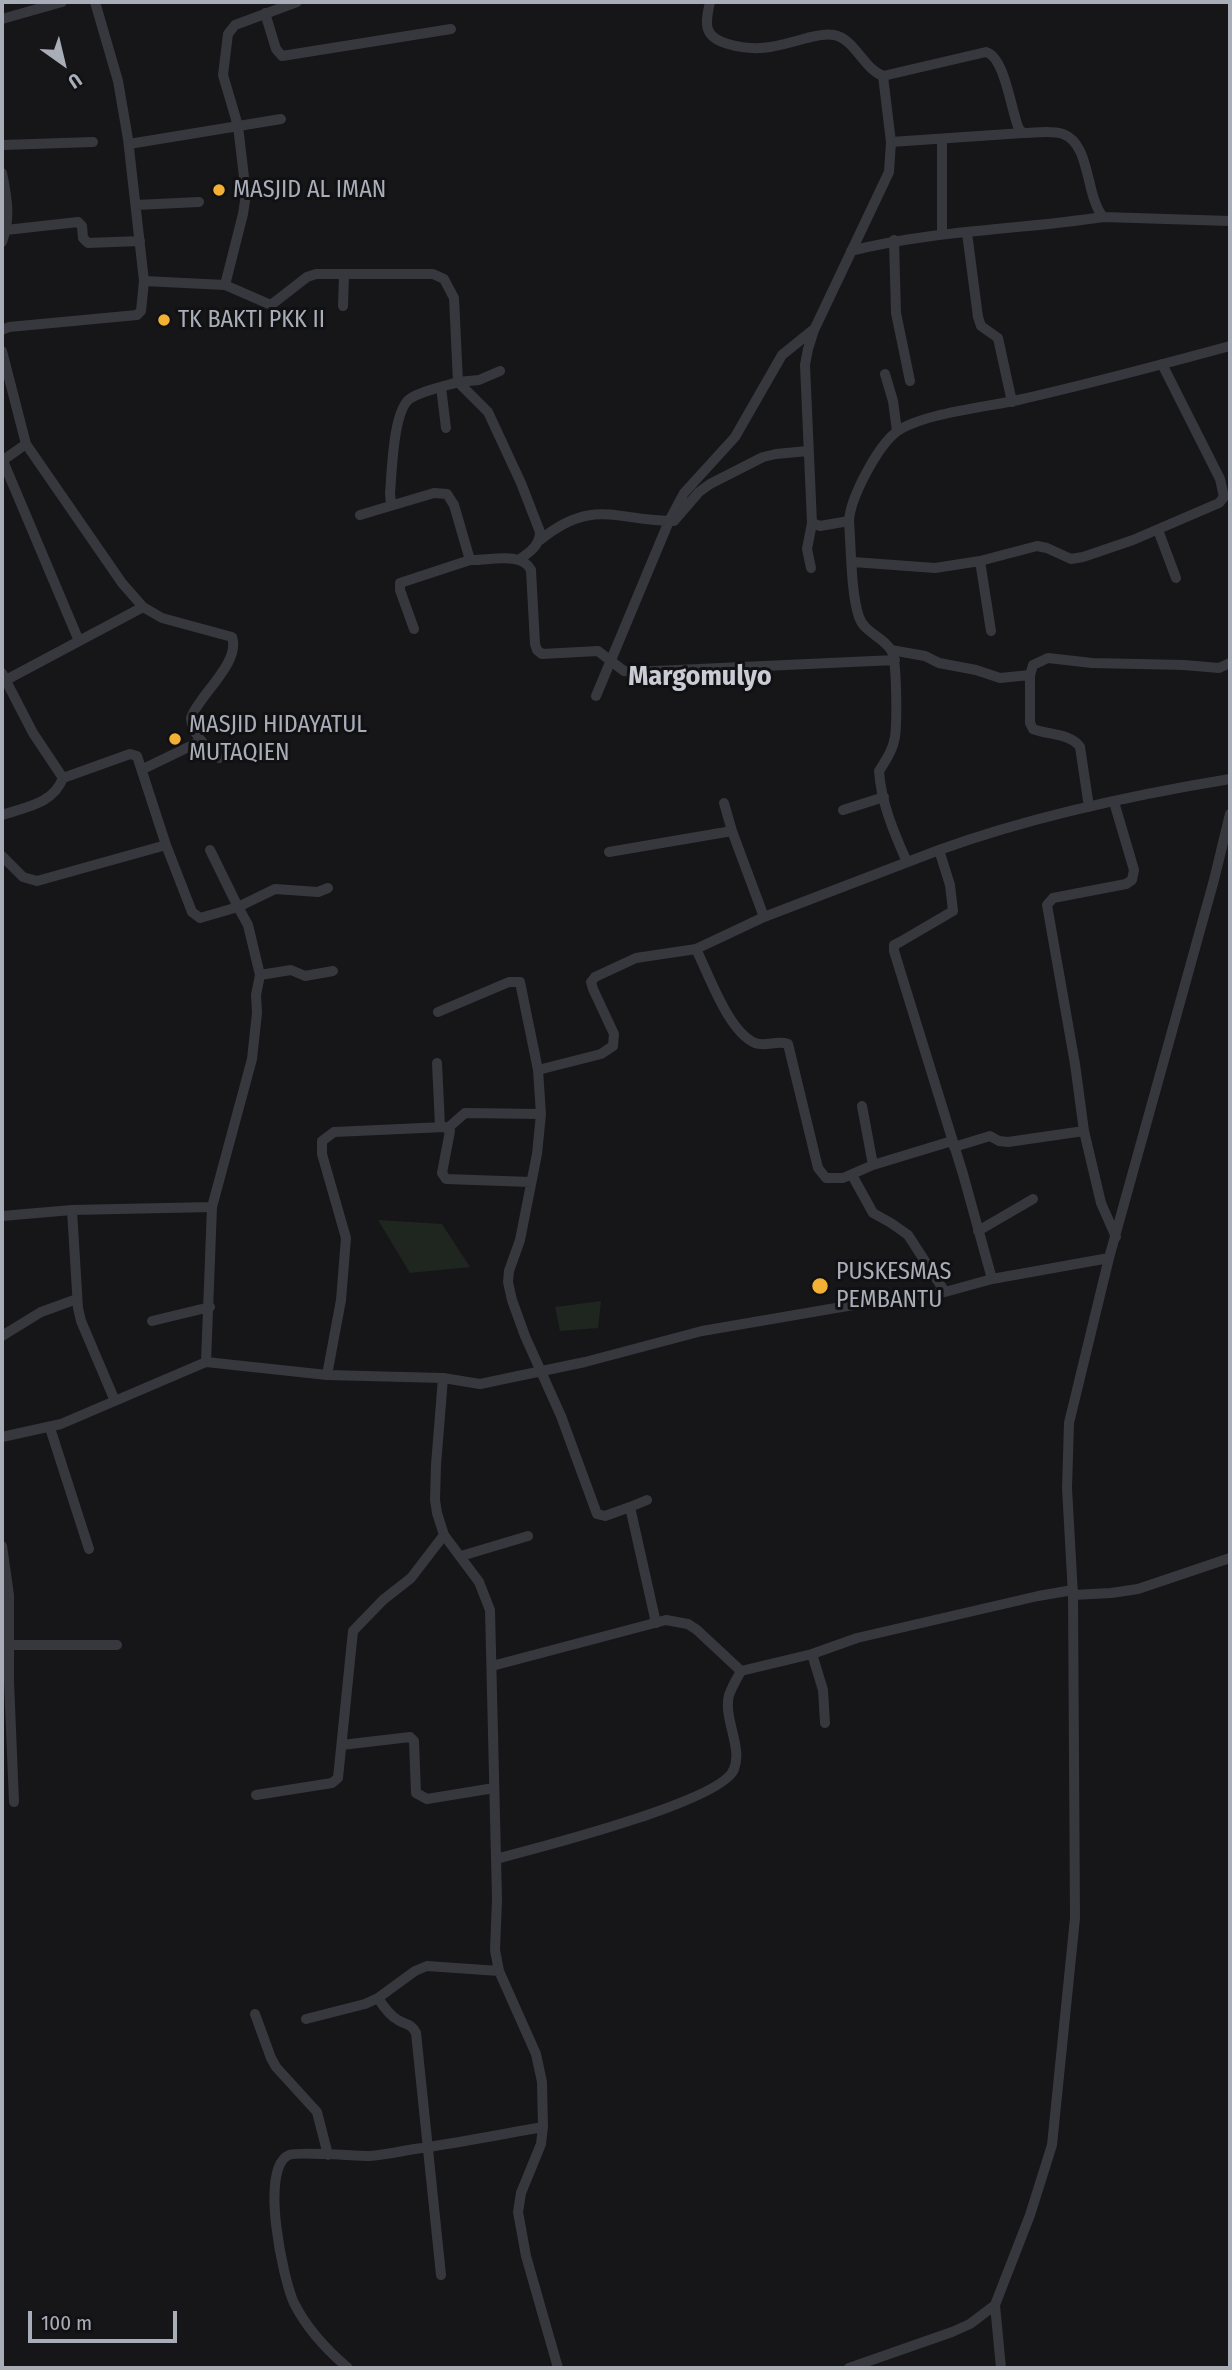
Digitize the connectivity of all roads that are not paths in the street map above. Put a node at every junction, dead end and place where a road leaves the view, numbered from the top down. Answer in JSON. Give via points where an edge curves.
{"nodes":[{"id":1,"x":62,"y":2,"type":"edge"},
{"id":2,"x":95,"y":2,"type":"edge"},
{"id":3,"x":297,"y":2,"type":"edge"},
{"id":4,"x":710,"y":2,"type":"edge"},
{"id":5,"x":265,"y":13,"type":"junction"},
{"id":6,"x":2,"y":19,"type":"edge"},
{"id":7,"x":451,"y":29,"type":"dead end"},
{"id":8,"x":883,"y":76,"type":"junction"},
{"id":9,"x":281,"y":119,"type":"dead end"},
{"id":10,"x":238,"y":126,"type":"junction"},
{"id":11,"x":1023,"y":133,"type":"junction"},
{"id":12,"x":942,"y":140,"type":"junction"},
{"id":13,"x":93,"y":142,"type":"dead end"},
{"id":14,"x":891,"y":142,"type":"junction"},
{"id":15,"x":129,"y":144,"type":"junction"},
{"id":16,"x":2,"y":145,"type":"edge"},
{"id":17,"x":2,"y":173,"type":"edge"},
{"id":18,"x":199,"y":202,"type":"dead end"},
{"id":19,"x":136,"y":205,"type":"junction"},
{"id":20,"x":1103,"y":217,"type":"junction"},
{"id":21,"x":1230,"y":221,"type":"edge"},
{"id":22,"x":6,"y":230,"type":"junction"},
{"id":23,"x":942,"y":233,"type":"junction"},
{"id":24,"x":967,"y":233,"type":"junction"},
{"id":25,"x":894,"y":240,"type":"junction"},
{"id":26,"x":2,"y":242,"type":"edge"},
{"id":27,"x":140,"y":242,"type":"junction"},
{"id":28,"x":851,"y":251,"type":"junction"},
{"id":29,"x":344,"y":274,"type":"junction"},
{"id":30,"x":144,"y":281,"type":"junction"},
{"id":31,"x":225,"y":285,"type":"junction"},
{"id":32,"x":342,"y":306,"type":"dead end"},
{"id":33,"x":2,"y":330,"type":"edge"},
{"id":34,"x":814,"y":330,"type":"junction"},
{"id":35,"x":1230,"y":346,"type":"edge"},
{"id":36,"x":2,"y":351,"type":"edge"},
{"id":37,"x":1162,"y":365,"type":"junction"},
{"id":38,"x":500,"y":371,"type":"dead end"},
{"id":39,"x":885,"y":374,"type":"dead end"},
{"id":40,"x":458,"y":382,"type":"junction"},
{"id":41,"x":910,"y":382,"type":"dead end"},
{"id":42,"x":442,"y":387,"type":"junction"},
{"id":43,"x":1012,"y":402,"type":"junction"},
{"id":44,"x":446,"y":428,"type":"dead end"},
{"id":45,"x":897,"y":432,"type":"junction"},
{"id":46,"x":26,"y":444,"type":"junction"},
{"id":47,"x":808,"y":451,"type":"junction"},
{"id":48,"x":2,"y":461,"type":"edge"},
{"id":49,"x":391,"y":505,"type":"junction"},
{"id":50,"x":360,"y":515,"type":"dead end"},
{"id":51,"x":670,"y":521,"type":"junction"},
{"id":52,"x":849,"y":521,"type":"junction"},
{"id":53,"x":812,"y":523,"type":"junction"},
{"id":54,"x":1158,"y":530,"type":"junction"},
{"id":55,"x":540,"y":540,"type":"junction"},
{"id":56,"x":520,"y":559,"type":"junction"},
{"id":57,"x":470,"y":560,"type":"junction"},
{"id":58,"x":980,"y":561,"type":"junction"},
{"id":59,"x":853,"y":562,"type":"junction"},
{"id":60,"x":811,"y":568,"type":"dead end"},
{"id":61,"x":1176,"y":578,"type":"dead end"},
{"id":62,"x":143,"y":607,"type":"junction"},
{"id":63,"x":414,"y":629,"type":"dead end"},
{"id":64,"x":991,"y":631,"type":"dead end"},
{"id":65,"x":79,"y":641,"type":"junction"},
{"id":66,"x":893,"y":655,"type":"junction"},
{"id":67,"x":612,"y":661,"type":"junction"},
{"id":68,"x":1230,"y":663,"type":"edge"},
{"id":69,"x":1030,"y":676,"type":"junction"},
{"id":70,"x":4,"y":677,"type":"edge"},
{"id":71,"x":596,"y":696,"type":"dead end"},
{"id":72,"x":201,"y":741,"type":"junction"},
{"id":73,"x":219,"y":758,"type":"dead end"},
{"id":74,"x":143,"y":769,"type":"junction"},
{"id":75,"x":63,"y":778,"type":"junction"},
{"id":76,"x":1230,"y":779,"type":"edge"},
{"id":77,"x":884,"y":797,"type":"junction"},
{"id":78,"x":1114,"y":802,"type":"junction"},
{"id":79,"x":724,"y":803,"type":"dead end"},
{"id":80,"x":1089,"y":807,"type":"junction"},
{"id":81,"x":843,"y":810,"type":"dead end"},
{"id":82,"x":1230,"y":814,"type":"edge"},
{"id":83,"x":2,"y":815,"type":"edge"},
{"id":84,"x":732,"y":831,"type":"junction"},
{"id":85,"x":166,"y":845,"type":"junction"},
{"id":86,"x":210,"y":850,"type":"dead end"},
{"id":87,"x":939,"y":850,"type":"junction"},
{"id":88,"x":609,"y":852,"type":"dead end"},
{"id":89,"x":2,"y":856,"type":"edge"},
{"id":90,"x":907,"y":862,"type":"junction"},
{"id":91,"x":328,"y":888,"type":"dead end"},
{"id":92,"x":237,"y":908,"type":"junction"},
{"id":93,"x":764,"y":917,"type":"junction"},
{"id":94,"x":696,"y":949,"type":"junction"},
{"id":95,"x":333,"y":971,"type":"dead end"},
{"id":96,"x":260,"y":975,"type":"junction"},
{"id":97,"x":438,"y":1012,"type":"dead end"},
{"id":98,"x":437,"y":1063,"type":"dead end"},
{"id":99,"x":538,"y":1070,"type":"junction"},
{"id":100,"x":862,"y":1106,"type":"dead end"},
{"id":101,"x":541,"y":1114,"type":"junction"},
{"id":102,"x":444,"y":1127,"type":"junction"},
{"id":103,"x":1084,"y":1131,"type":"junction"},
{"id":104,"x":953,"y":1144,"type":"junction"},
{"id":105,"x":873,"y":1165,"type":"junction"},
{"id":106,"x":852,"y":1175,"type":"junction"},
{"id":107,"x":531,"y":1182,"type":"junction"},
{"id":108,"x":1033,"y":1199,"type":"dead end"},
{"id":109,"x":212,"y":1207,"type":"junction"},
{"id":110,"x":72,"y":1209,"type":"junction"},
{"id":111,"x":2,"y":1216,"type":"edge"},
{"id":112,"x":978,"y":1231,"type":"junction"},
{"id":113,"x":1116,"y":1237,"type":"junction"},
{"id":114,"x":1110,"y":1258,"type":"junction"},
{"id":115,"x":992,"y":1279,"type":"junction"},
{"id":116,"x":945,"y":1292,"type":"junction"},
{"id":117,"x":78,"y":1299,"type":"junction"},
{"id":118,"x":209,"y":1307,"type":"junction"},
{"id":119,"x":152,"y":1321,"type":"dead end"},
{"id":120,"x":2,"y":1336,"type":"edge"},
{"id":121,"x":206,"y":1362,"type":"junction"},
{"id":122,"x":539,"y":1371,"type":"junction"},
{"id":123,"x":327,"y":1375,"type":"junction"},
{"id":124,"x":443,"y":1378,"type":"junction"},
{"id":125,"x":115,"y":1401,"type":"junction"},
{"id":126,"x":50,"y":1428,"type":"junction"},
{"id":127,"x":2,"y":1437,"type":"edge"},
{"id":128,"x":647,"y":1500,"type":"dead end"},
{"id":129,"x":630,"y":1507,"type":"junction"},
{"id":130,"x":444,"y":1535,"type":"junction"},
{"id":131,"x":528,"y":1536,"type":"dead end"},
{"id":132,"x":2,"y":1546,"type":"edge"},
{"id":133,"x":89,"y":1549,"type":"dead end"},
{"id":134,"x":461,"y":1556,"type":"junction"},
{"id":135,"x":1230,"y":1558,"type":"edge"},
{"id":136,"x":1073,"y":1592,"type":"junction"},
{"id":137,"x":656,"y":1622,"type":"junction"},
{"id":138,"x":10,"y":1645,"type":"junction"},
{"id":139,"x":117,"y":1645,"type":"dead end"},
{"id":140,"x":812,"y":1654,"type":"junction"},
{"id":141,"x":492,"y":1666,"type":"junction"},
{"id":142,"x":741,"y":1671,"type":"junction"},
{"id":143,"x":825,"y":1723,"type":"dead end"},
{"id":144,"x":342,"y":1745,"type":"junction"},
{"id":145,"x":494,"y":1788,"type":"junction"},
{"id":146,"x":256,"y":1795,"type":"dead end"},
{"id":147,"x":14,"y":1802,"type":"dead end"},
{"id":148,"x":496,"y":1859,"type":"junction"},
{"id":149,"x":499,"y":1971,"type":"junction"},
{"id":150,"x":378,"y":1998,"type":"junction"},
{"id":151,"x":256,"y":2014,"type":"dead end"},
{"id":152,"x":306,"y":2018,"type":"dead end"},
{"id":153,"x":543,"y":2127,"type":"junction"},
{"id":154,"x":429,"y":2147,"type":"junction"},
{"id":155,"x":327,"y":2155,"type":"junction"},
{"id":156,"x":441,"y":2275,"type":"dead end"},
{"id":157,"x":995,"y":2305,"type":"junction"},
{"id":158,"x":348,"y":2368,"type":"edge"},
{"id":159,"x":558,"y":2368,"type":"edge"},
{"id":160,"x":849,"y":2368,"type":"edge"},
{"id":161,"x":1001,"y":2368,"type":"edge"}],
"edges":[{"from":1,"to":6,"type":"street"},
{"from":2,"to":15,"type":"street","via":[[118,80]]},
{"from":3,"to":5,"type":"street"},
{"from":4,"to":8,"type":"street","via":[[707,29],[718,41],[762,49],[833,34]]},
{"from":5,"to":7,"type":"street","via":[[282,56]]},
{"from":5,"to":10,"type":"street","via":[[235,25],[228,34],[223,75]]},
{"from":8,"to":11,"type":"street","via":[[991,54],[999,63]]},
{"from":8,"to":14,"type":"street"},
{"from":9,"to":10,"type":"street"},
{"from":10,"to":15,"type":"street"},
{"from":10,"to":31,"type":"street","via":[[245,204]]},
{"from":11,"to":12,"type":"street"},
{"from":11,"to":20,"type":"street","via":[[1063,134],[1077,146],[1093,202]]},
{"from":12,"to":14,"type":"street"},
{"from":12,"to":23,"type":"street"},
{"from":13,"to":16,"type":"street"},
{"from":14,"to":28,"type":"street","via":[[889,172]]},
{"from":15,"to":19,"type":"street"},
{"from":17,"to":22,"type":"street"},
{"from":18,"to":19,"type":"street"},
{"from":19,"to":27,"type":"street"},
{"from":20,"to":21,"type":"street"},
{"from":20,"to":24,"type":"street"},
{"from":22,"to":26,"type":"street"},
{"from":22,"to":27,"type":"street","via":[[78,222],[88,243]]},
{"from":23,"to":24,"type":"street"},
{"from":23,"to":25,"type":"street"},
{"from":24,"to":43,"type":"street","via":[[978,317],[981,326],[998,338]]},
{"from":25,"to":28,"type":"street"},
{"from":25,"to":41,"type":"street","via":[[896,313]]},
{"from":27,"to":30,"type":"street"},
{"from":28,"to":34,"type":"street"},
{"from":29,"to":31,"type":"street","via":[[307,277],[271,305]]},
{"from":29,"to":32,"type":"street"},
{"from":29,"to":40,"type":"street","via":[[433,274],[444,279],[454,298]]},
{"from":30,"to":31,"type":"street"},
{"from":30,"to":33,"type":"street","via":[[137,315]]},
{"from":34,"to":47,"type":"street","via":[[805,365]]},
{"from":34,"to":51,"type":"street","via":[[782,355],[735,437],[684,493]]},
{"from":35,"to":37,"type":"street"},
{"from":36,"to":46,"type":"street"},
{"from":37,"to":43,"type":"street"},
{"from":37,"to":54,"type":"street","via":[[1220,479],[1224,497]]},
{"from":38,"to":40,"type":"street"},
{"from":39,"to":45,"type":"street"},
{"from":40,"to":42,"type":"street"},
{"from":40,"to":55,"type":"street","via":[[488,412],[521,482]]},
{"from":42,"to":44,"type":"street"},
{"from":42,"to":49,"type":"street","via":[[410,398],[401,411]]},
{"from":43,"to":45,"type":"street","via":[[936,417]]},
{"from":45,"to":52,"type":"street","via":[[869,471],[849,509]]},
{"from":46,"to":48,"type":"street"},
{"from":46,"to":62,"type":"street"},
{"from":47,"to":51,"type":"street","via":[[763,457],[710,484],[677,520]]},
{"from":47,"to":53,"type":"street"},
{"from":48,"to":65,"type":"street"},
{"from":49,"to":50,"type":"street"},
{"from":49,"to":57,"type":"street","via":[[447,494]]},
{"from":51,"to":55,"type":"street","via":[[587,514],[557,526]]},
{"from":51,"to":67,"type":"street"},
{"from":52,"to":53,"type":"street"},
{"from":52,"to":59,"type":"street"},
{"from":53,"to":60,"type":"street","via":[[807,549]]},
{"from":54,"to":58,"type":"street","via":[[1083,557],[1071,559],[1037,546]]},
{"from":54,"to":61,"type":"street"},
{"from":55,"to":56,"type":"street"},
{"from":56,"to":57,"type":"street"},
{"from":56,"to":67,"type":"street","via":[[531,570],[537,650],[542,654],[598,651]]},
{"from":57,"to":63,"type":"street","via":[[400,583]]},
{"from":58,"to":59,"type":"street","via":[[935,568]]},
{"from":58,"to":64,"type":"street"},
{"from":59,"to":66,"type":"street","via":[[860,619]]},
{"from":62,"to":65,"type":"street"},
{"from":62,"to":72,"type":"street","via":[[162,618],[232,637],[232,653],[192,714],[191,724]]},
{"from":65,"to":70,"type":"street"},
{"from":66,"to":67,"type":"street","via":[[633,672]]},
{"from":66,"to":69,"type":"street","via":[[925,656],[1000,678]]},
{"from":66,"to":77,"type":"street","via":[[895,737],[879,771]]},
{"from":67,"to":71,"type":"street"},
{"from":68,"to":69,"type":"street","via":[[1219,668],[1048,658],[1033,665]]},
{"from":69,"to":80,"type":"street","via":[[1030,723],[1033,729],[1076,741]]},
{"from":70,"to":75,"type":"street"},
{"from":72,"to":73,"type":"street"},
{"from":72,"to":74,"type":"street"},
{"from":74,"to":75,"type":"street","via":[[137,756],[130,754]]},
{"from":74,"to":85,"type":"street"},
{"from":75,"to":83,"type":"street","via":[[60,788],[43,802]]},
{"from":76,"to":78,"type":"street"},
{"from":77,"to":81,"type":"street"},
{"from":77,"to":90,"type":"street"},
{"from":78,"to":80,"type":"street"},
{"from":78,"to":103,"type":"street","via":[[1134,870],[1132,880],[1053,898],[1047,905]]},
{"from":79,"to":84,"type":"street"},
{"from":80,"to":87,"type":"street","via":[[996,830]]},
{"from":82,"to":113,"type":"street"},
{"from":84,"to":88,"type":"street"},
{"from":84,"to":93,"type":"street"},
{"from":85,"to":89,"type":"street","via":[[37,881],[23,877]]},
{"from":85,"to":92,"type":"street","via":[[196,916]]},
{"from":86,"to":92,"type":"street"},
{"from":87,"to":90,"type":"street"},
{"from":87,"to":104,"type":"street","via":[[953,911],[894,945],[894,951]]},
{"from":90,"to":93,"type":"street"},
{"from":91,"to":92,"type":"street","via":[[318,892],[275,890]]},
{"from":92,"to":96,"type":"street","via":[[248,925]]},
{"from":93,"to":94,"type":"street"},
{"from":94,"to":99,"type":"street","via":[[636,958],[595,977],[593,989],[614,1034],[613,1046],[601,1054]]},
{"from":94,"to":106,"type":"street","via":[[734,1024],[752,1042],[788,1044],[821,1173],[831,1179]]},
{"from":95,"to":96,"type":"street"},
{"from":96,"to":109,"type":"street","via":[[252,1059]]},
{"from":97,"to":99,"type":"street","via":[[509,982],[520,982]]},
{"from":98,"to":102,"type":"street"},
{"from":99,"to":101,"type":"street"},
{"from":100,"to":105,"type":"street"},
{"from":101,"to":102,"type":"street","via":[[465,1114]]},
{"from":101,"to":107,"type":"street"},
{"from":102,"to":107,"type":"street","via":[[443,1177]]},
{"from":102,"to":123,"type":"street","via":[[334,1132],[322,1141],[346,1238],[341,1300]]},
{"from":103,"to":104,"type":"street","via":[[1002,1142],[990,1136]]},
{"from":103,"to":113,"type":"street","via":[[1101,1203]]},
{"from":104,"to":105,"type":"street"},
{"from":104,"to":112,"type":"street"},
{"from":105,"to":106,"type":"street"},
{"from":106,"to":116,"type":"street","via":[[873,1213],[908,1235]]},
{"from":107,"to":122,"type":"street","via":[[509,1282]]},
{"from":108,"to":112,"type":"street"},
{"from":109,"to":110,"type":"street"},
{"from":109,"to":118,"type":"street"},
{"from":110,"to":111,"type":"street"},
{"from":110,"to":117,"type":"street"},
{"from":112,"to":115,"type":"street"},
{"from":113,"to":114,"type":"street"},
{"from":114,"to":115,"type":"street"},
{"from":114,"to":136,"type":"street","via":[[1069,1423],[1067,1488]]},
{"from":115,"to":116,"type":"street"},
{"from":116,"to":122,"type":"street","via":[[702,1331]]},
{"from":117,"to":120,"type":"street","via":[[41,1312]]},
{"from":117,"to":125,"type":"street","via":[[85,1334]]},
{"from":118,"to":119,"type":"street"},
{"from":118,"to":121,"type":"street"},
{"from":121,"to":123,"type":"street"},
{"from":121,"to":125,"type":"street"},
{"from":122,"to":124,"type":"street","via":[[480,1384]]},
{"from":122,"to":129,"type":"street","via":[[597,1514],[605,1516]]},
{"from":123,"to":124,"type":"street"},
{"from":124,"to":130,"type":"street","via":[[435,1500]]},
{"from":125,"to":126,"type":"street"},
{"from":126,"to":127,"type":"street"},
{"from":126,"to":133,"type":"street"},
{"from":128,"to":129,"type":"street"},
{"from":129,"to":137,"type":"street"},
{"from":130,"to":134,"type":"street"},
{"from":130,"to":144,"type":"street","via":[[411,1578],[353,1631]]},
{"from":131,"to":134,"type":"street"},
{"from":132,"to":138,"type":"street"},
{"from":134,"to":141,"type":"street","via":[[479,1582],[490,1610]]},
{"from":135,"to":136,"type":"street","via":[[1138,1589]]},
{"from":136,"to":140,"type":"street","via":[[857,1638]]},
{"from":136,"to":157,"type":"street","via":[[1075,1918],[1052,2145]]},
{"from":137,"to":141,"type":"street"},
{"from":137,"to":142,"type":"street","via":[[688,1624]]},
{"from":138,"to":139,"type":"street"},
{"from":138,"to":147,"type":"street"},
{"from":140,"to":142,"type":"street"},
{"from":140,"to":143,"type":"street","via":[[823,1690]]},
{"from":141,"to":145,"type":"street"},
{"from":142,"to":148,"type":"street","via":[[729,1697],[736,1753],[735,1769],[727,1780],[658,1811]]},
{"from":144,"to":145,"type":"street","via":[[410,1737],[414,1741],[416,1793],[427,1798]]},
{"from":144,"to":146,"type":"street","via":[[338,1778],[332,1783]]},
{"from":145,"to":148,"type":"street"},
{"from":148,"to":149,"type":"street"},
{"from":149,"to":150,"type":"street","via":[[427,1966]]},
{"from":149,"to":153,"type":"street","via":[[536,2054]]},
{"from":150,"to":152,"type":"street"},
{"from":150,"to":154,"type":"street","via":[[386,2011],[416,2033]]},
{"from":151,"to":155,"type":"street","via":[[276,2067],[317,2112]]},
{"from":153,"to":154,"type":"street"},
{"from":153,"to":159,"type":"street","via":[[519,2212],[526,2256]]},
{"from":154,"to":155,"type":"street"},
{"from":154,"to":156,"type":"street"},
{"from":155,"to":158,"type":"street","via":[[293,2154],[282,2161],[274,2192],[277,2230],[295,2304]]},
{"from":157,"to":160,"type":"street","via":[[961,2328]]},
{"from":157,"to":161,"type":"street"}]}
